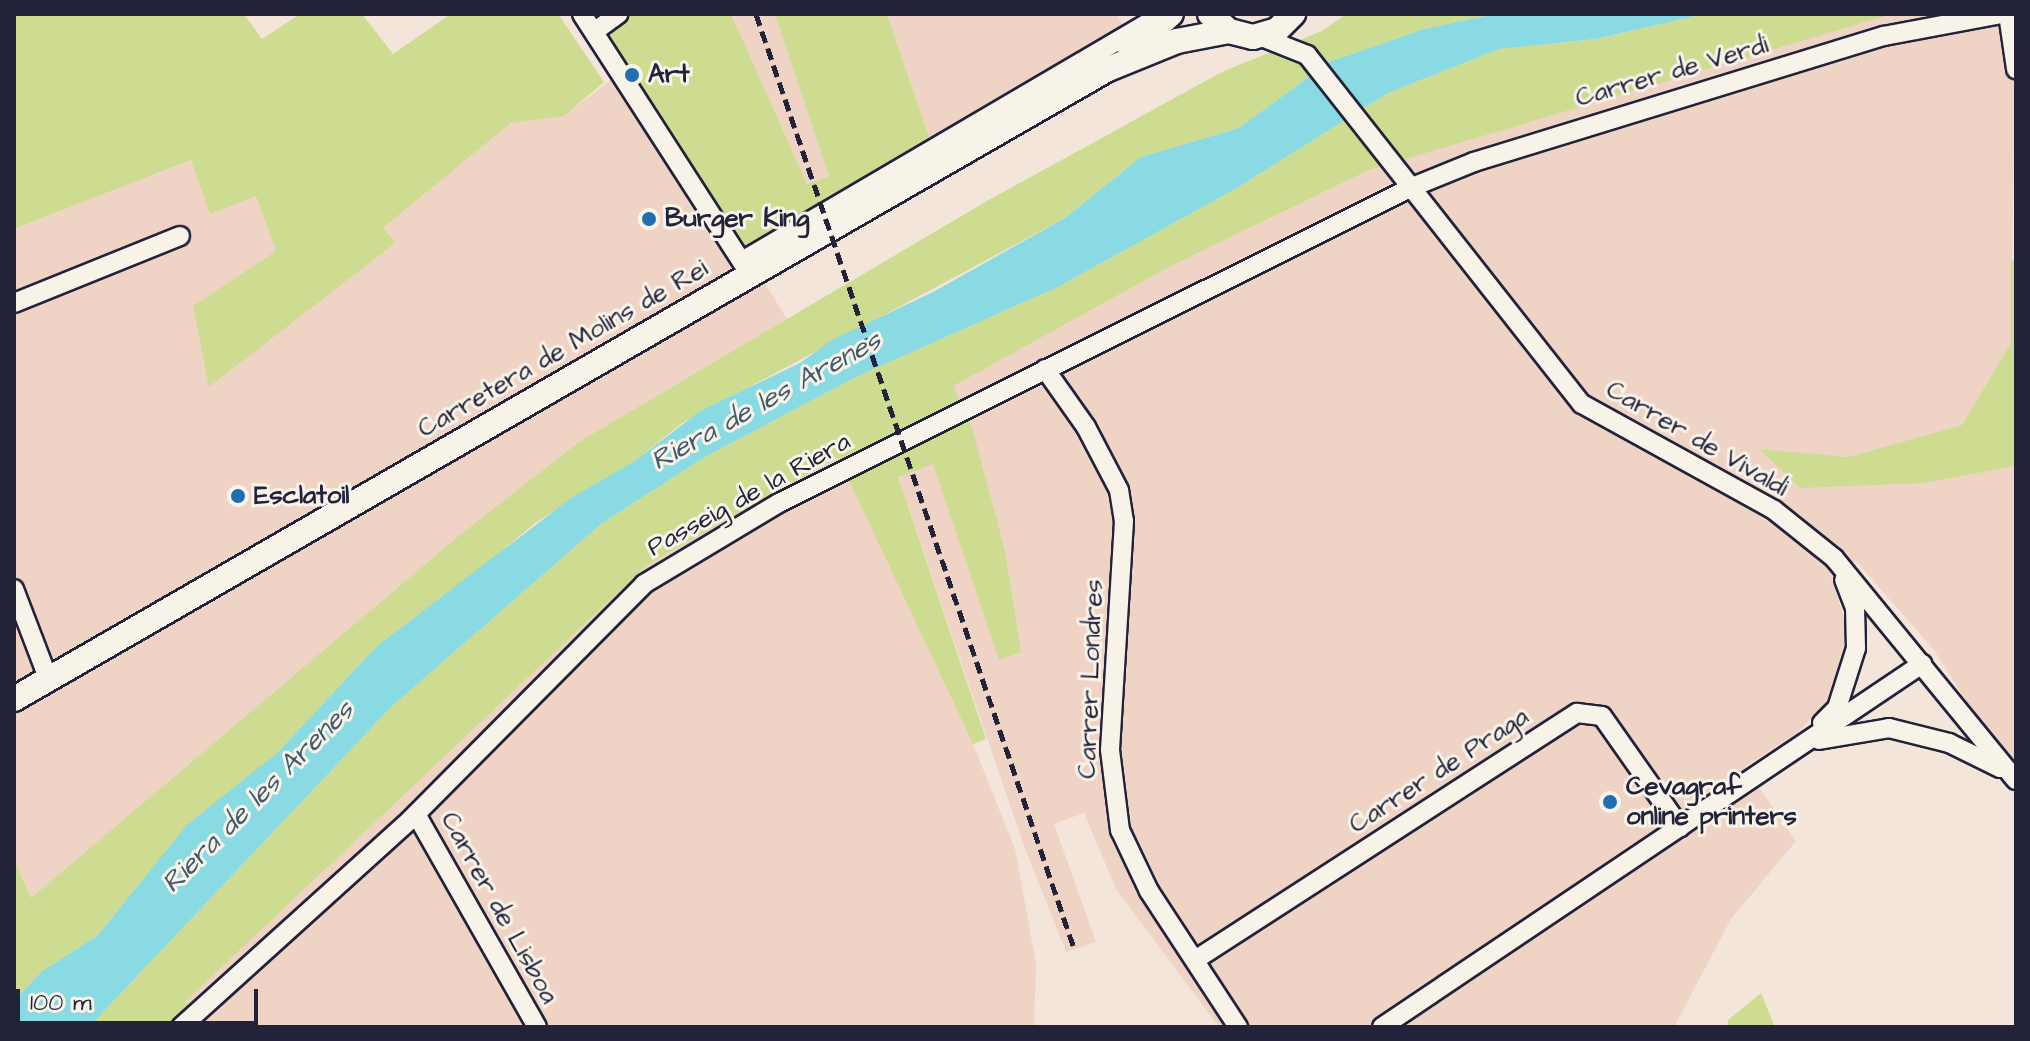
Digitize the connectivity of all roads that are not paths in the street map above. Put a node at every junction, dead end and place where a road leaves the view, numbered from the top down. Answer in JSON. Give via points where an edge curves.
{"nodes":[{"id":1,"x":582,"y":14,"type":"edge"},
{"id":2,"x":618,"y":14,"type":"edge"},
{"id":3,"x":1162,"y":14,"type":"edge"},
{"id":4,"x":1171,"y":14,"type":"edge"},
{"id":5,"x":1210,"y":14,"type":"edge"},
{"id":6,"x":1293,"y":14,"type":"edge"},
{"id":7,"x":1299,"y":14,"type":"edge"},
{"id":8,"x":2001,"y":14,"type":"edge"},
{"id":9,"x":2008,"y":14,"type":"edge"},
{"id":10,"x":595,"y":31,"type":"junction"},
{"id":11,"x":1229,"y":31,"type":"junction"},
{"id":12,"x":1259,"y":36,"type":"junction"},
{"id":13,"x":1307,"y":55,"type":"junction"},
{"id":14,"x":2016,"y":69,"type":"edge"},
{"id":15,"x":1106,"y":70,"type":"junction"},
{"id":16,"x":1410,"y":188,"type":"junction"},
{"id":17,"x":180,"y":236,"type":"dead end"},
{"id":18,"x":745,"y":267,"type":"junction"},
{"id":19,"x":14,"y":303,"type":"edge"},
{"id":20,"x":1045,"y":369,"type":"junction"},
{"id":21,"x":1834,"y":558,"type":"junction"},
{"id":22,"x":14,"y":589,"type":"edge"},
{"id":23,"x":1922,"y":664,"type":"junction"},
{"id":24,"x":48,"y":678,"type":"junction"},
{"id":25,"x":14,"y":699,"type":"edge"},
{"id":26,"x":1795,"y":750,"type":"junction"},
{"id":27,"x":2015,"y":779,"type":"edge"},
{"id":28,"x":416,"y":814,"type":"junction"},
{"id":29,"x":1680,"y":827,"type":"junction"},
{"id":30,"x":1195,"y":960,"type":"junction"},
{"id":31,"x":181,"y":1027,"type":"edge"},
{"id":32,"x":537,"y":1027,"type":"edge"},
{"id":33,"x":1238,"y":1027,"type":"edge"},
{"id":34,"x":1382,"y":1027,"type":"edge"}],
"edges":[{"from":1,"to":10,"type":"street"},
{"from":2,"to":10,"type":"street"},
{"from":3,"to":18,"type":"street","name":"Carretera de Molins de Rei"},
{"from":4,"to":15,"type":"main road","name":"Carretera de Molins de Rei"},
{"from":5,"to":11,"type":"main road"},
{"from":6,"to":12,"type":"main road","via":[[1277,30]]},
{"from":7,"to":13,"type":"street","name":"Carrer de Vivaldi"},
{"from":8,"to":16,"type":"street","name":"Carrer de Verdi","via":[[1912,29],[1808,59],[1548,136]]},
{"from":9,"to":14,"type":"street"},
{"from":10,"to":18,"type":"street"},
{"from":11,"to":12,"type":"main road","name":"Carretera de Molins de Rei"},
{"from":11,"to":15,"type":"main road","name":"Carretera de Molins de Rei","via":[[1186,38]]},
{"from":12,"to":13,"type":"street","name":"Carrer de Vivaldi"},
{"from":13,"to":16,"type":"street","name":"Carrer de Vivaldi"},
{"from":15,"to":18,"type":"main road","name":"Carretera de Molins de Rei"},
{"from":16,"to":20,"type":"street","name":"Passeig de la Riera"},
{"from":16,"to":21,"type":"street","name":"Carrer de Vivaldi","via":[[1582,404],[1774,510]]},
{"from":17,"to":19,"type":"street"},
{"from":18,"to":24,"type":"main road","name":"Carretera de Molins de Rei"},
{"from":20,"to":28,"type":"street","name":"Passeig de la Riera","via":[[806,488],[644,584]]},
{"from":20,"to":30,"type":"street","name":"Carrer Londres","via":[[1086,427],[1119,490],[1124,521],[1110,750],[1113,799],[1120,830],[1149,891]]},
{"from":21,"to":23,"type":"street","name":"Carrer de Vivaldi"},
{"from":21,"to":26,"type":"street","via":[[1855,608],[1856,648],[1837,708]]},
{"from":22,"to":24,"type":"street"},
{"from":23,"to":26,"type":"street"},
{"from":23,"to":27,"type":"street","name":"Carrer de Vivaldi"},
{"from":24,"to":25,"type":"main road","name":"Carretera de Molins de Rei"},
{"from":26,"to":27,"type":"street","via":[[1831,736],[1889,728],[1960,747]]},
{"from":26,"to":29,"type":"street"},
{"from":28,"to":31,"type":"street","name":"Passeig de la Riera"},
{"from":28,"to":32,"type":"street","name":"Carrer de Lisboa"},
{"from":29,"to":30,"type":"street","name":"Carrer de Praga","via":[[1602,716],[1577,713]]},
{"from":29,"to":34,"type":"street"},
{"from":30,"to":33,"type":"street","name":"Carrer Londres"}]}
